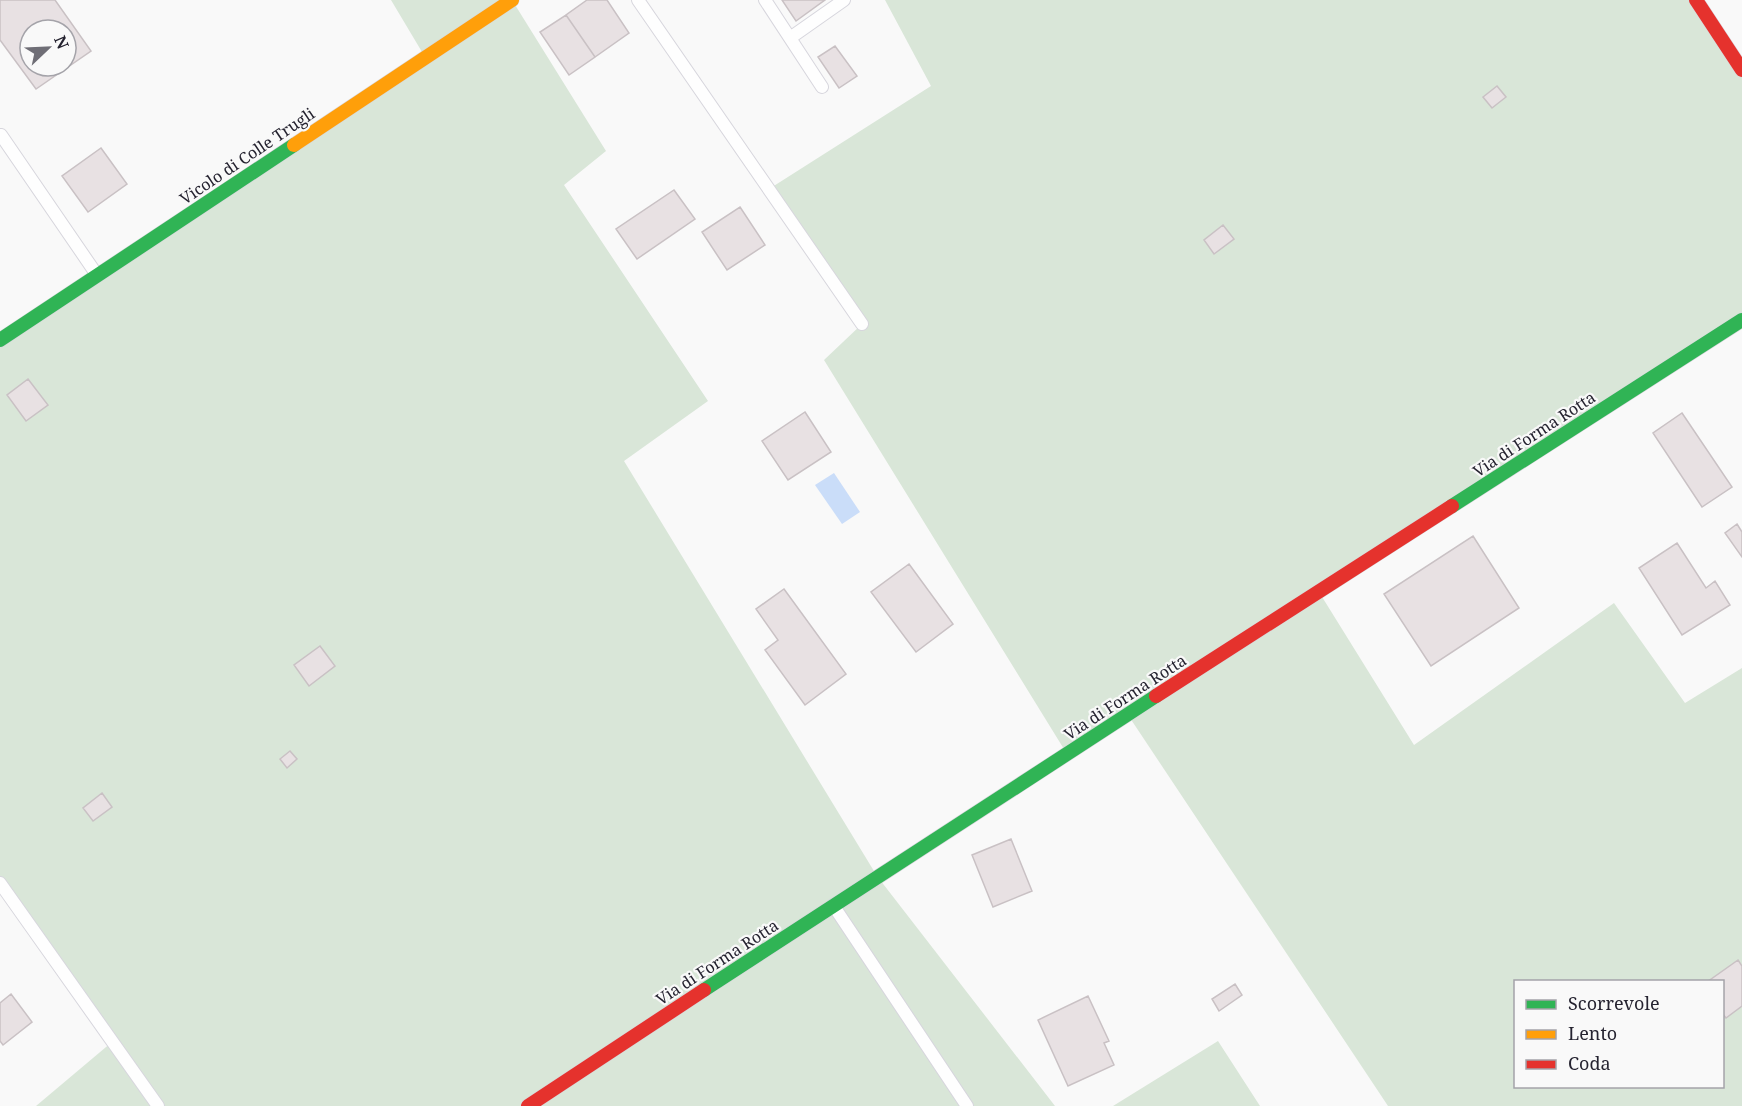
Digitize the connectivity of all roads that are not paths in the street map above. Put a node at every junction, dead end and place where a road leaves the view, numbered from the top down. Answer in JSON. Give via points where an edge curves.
{"nodes":[{"id":1,"x":512,"y":0,"type":"edge"},
{"id":2,"x":638,"y":0,"type":"edge"},
{"id":3,"x":765,"y":0,"type":"edge"},
{"id":4,"x":844,"y":0,"type":"edge"},
{"id":5,"x":1696,"y":0,"type":"edge"},
{"id":6,"x":790,"y":38,"type":"junction"},
{"id":7,"x":1742,"y":70,"type":"edge"},
{"id":8,"x":822,"y":87,"type":"dead end"},
{"id":9,"x":1,"y":135,"type":"edge"},
{"id":10,"x":97,"y":276,"type":"junction"},
{"id":11,"x":1742,"y":320,"type":"edge"},
{"id":12,"x":862,"y":324,"type":"dead end"},
{"id":13,"x":0,"y":340,"type":"edge"},
{"id":14,"x":0,"y":883,"type":"edge"},
{"id":15,"x":833,"y":905,"type":"junction"},
{"id":16,"x":158,"y":1106,"type":"edge"},
{"id":17,"x":528,"y":1106,"type":"edge"},
{"id":18,"x":967,"y":1106,"type":"edge"}],
"edges":[{"from":1,"to":10,"type":"street","name":"Vicolo di Colle Trugli"},
{"from":2,"to":12,"type":"lane"},
{"from":3,"to":6,"type":"lane"},
{"from":4,"to":6,"type":"lane"},
{"from":5,"to":7,"type":"street"},
{"from":6,"to":8,"type":"lane"},
{"from":9,"to":10,"type":"lane"},
{"from":10,"to":13,"type":"street","name":"Vicolo di Colle Trugli"},
{"from":11,"to":15,"type":"street","name":"Via di Forma Rotta"},
{"from":14,"to":16,"type":"lane"},
{"from":15,"to":17,"type":"street","name":"Via di Forma Rotta"},
{"from":15,"to":18,"type":"lane"}]}
